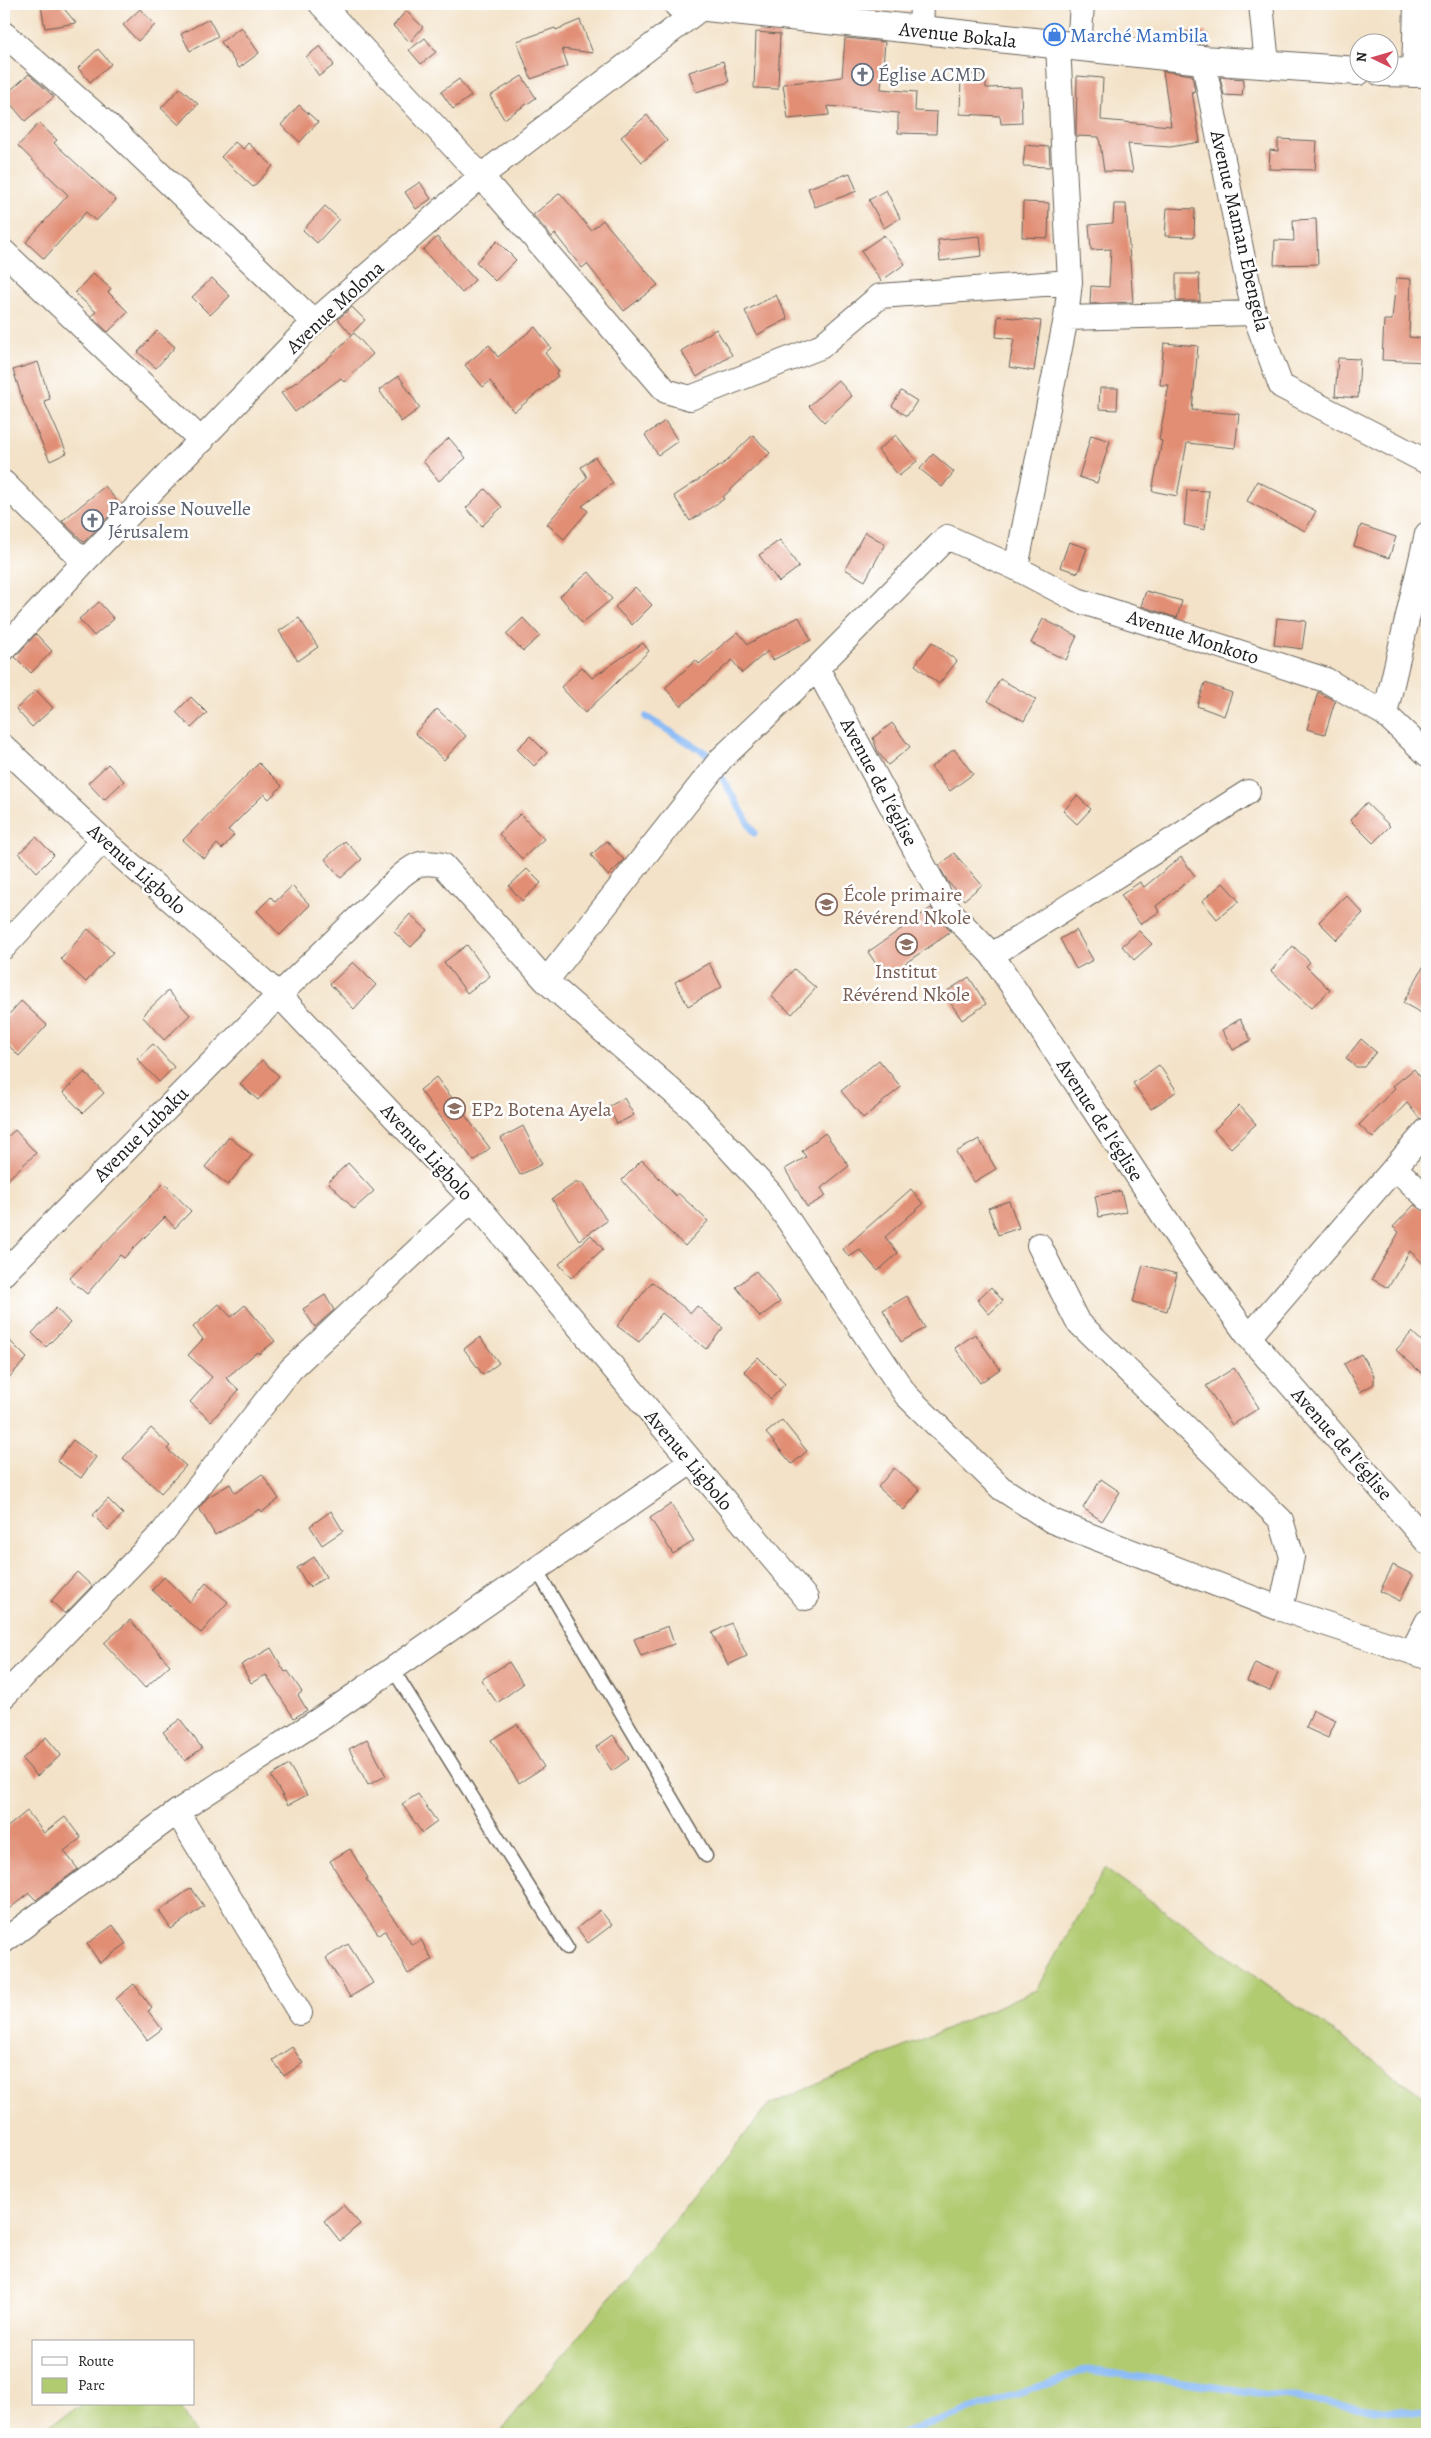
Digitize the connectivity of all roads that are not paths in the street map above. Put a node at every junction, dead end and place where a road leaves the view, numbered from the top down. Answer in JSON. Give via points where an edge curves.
{"nodes":[{"id":1,"x":321,"y":4,"type":"edge"},
{"id":2,"x":922,"y":4,"type":"edge"},
{"id":3,"x":1082,"y":4,"type":"edge"},
{"id":4,"x":1261,"y":4,"type":"edge"},
{"id":5,"x":1416,"y":4,"type":"edge"},
{"id":6,"x":691,"y":5,"type":"edge"},
{"id":7,"x":739,"y":7,"type":"edge"},
{"id":8,"x":921,"y":31,"type":"junction"},
{"id":9,"x":4,"y":34,"type":"edge"},
{"id":10,"x":1068,"y":46,"type":"junction"},
{"id":11,"x":1203,"y":60,"type":"junction"},
{"id":12,"x":1267,"y":64,"type":"junction"},
{"id":13,"x":1348,"y":70,"type":"edge"},
{"id":14,"x":1398,"y":73,"type":"edge"},
{"id":15,"x":1421,"y":74,"type":"edge"},
{"id":16,"x":481,"y":176,"type":"junction"},
{"id":17,"x":4,"y":252,"type":"edge"},
{"id":18,"x":1070,"y":282,"type":"junction"},
{"id":19,"x":1254,"y":313,"type":"junction"},
{"id":20,"x":1066,"y":318,"type":"junction"},
{"id":21,"x":314,"y":322,"type":"junction"},
{"id":22,"x":202,"y":441,"type":"junction"},
{"id":23,"x":1427,"y":462,"type":"edge"},
{"id":24,"x":4,"y":483,"type":"edge"},
{"id":25,"x":1427,"y":534,"type":"edge"},
{"id":26,"x":84,"y":562,"type":"junction"},
{"id":27,"x":1016,"y":568,"type":"junction"},
{"id":28,"x":4,"y":649,"type":"edge"},
{"id":29,"x":817,"y":668,"type":"junction"},
{"id":30,"x":1385,"y":714,"type":"junction"},
{"id":31,"x":4,"y":747,"type":"edge"},
{"id":32,"x":1427,"y":754,"type":"edge"},
{"id":33,"x":1248,"y":792,"type":"dead end"},
{"id":34,"x":103,"y":840,"type":"junction"},
{"id":35,"x":4,"y":947,"type":"edge"},
{"id":36,"x":992,"y":955,"type":"junction"},
{"id":37,"x":546,"y":981,"type":"junction"},
{"id":38,"x":279,"y":995,"type":"junction"},
{"id":39,"x":1427,"y":1130,"type":"edge"},
{"id":40,"x":1395,"y":1168,"type":"junction"},
{"id":41,"x":1427,"y":1198,"type":"edge"},
{"id":42,"x":472,"y":1199,"type":"junction"},
{"id":43,"x":1040,"y":1244,"type":"dead end"},
{"id":44,"x":4,"y":1273,"type":"edge"},
{"id":45,"x":1249,"y":1337,"type":"junction"},
{"id":46,"x":691,"y":1462,"type":"junction"},
{"id":47,"x":1427,"y":1542,"type":"edge"},
{"id":48,"x":536,"y":1569,"type":"junction"},
{"id":49,"x":806,"y":1598,"type":"dead end"},
{"id":50,"x":1281,"y":1609,"type":"junction"},
{"id":51,"x":1427,"y":1622,"type":"edge"},
{"id":52,"x":1420,"y":1654,"type":"edge"},
{"id":53,"x":392,"y":1668,"type":"junction"},
{"id":54,"x":4,"y":1696,"type":"edge"},
{"id":55,"x":176,"y":1812,"type":"junction"},
{"id":56,"x":706,"y":1856,"type":"dead end"},
{"id":57,"x":4,"y":1940,"type":"edge"},
{"id":58,"x":566,"y":1948,"type":"dead end"},
{"id":59,"x":300,"y":2013,"type":"dead end"}],
"edges":[{"from":1,"to":16,"type":"street"},
{"from":2,"to":8,"type":"street"},
{"from":3,"to":10,"type":"street"},
{"from":4,"to":12,"type":"street"},
{"from":5,"to":15,"type":"street"},
{"from":6,"to":7,"type":"street","name":"Avenue Bokala"},
{"from":6,"to":16,"type":"street","name":"Avenue Molona"},
{"from":7,"to":8,"type":"street","name":"Avenue Bokala"},
{"from":8,"to":10,"type":"street","name":"Avenue Bokala"},
{"from":9,"to":21,"type":"street","via":[[119,135]]},
{"from":10,"to":11,"type":"street","name":"Avenue Bokala"},
{"from":10,"to":18,"type":"street"},
{"from":11,"to":12,"type":"street","name":"Avenue Bokala"},
{"from":11,"to":19,"type":"street","name":"Avenue Maman Ebengela"},
{"from":12,"to":13,"type":"street","name":"Avenue Bokala"},
{"from":14,"to":15,"type":"street"},
{"from":16,"to":18,"type":"street","via":[[666,391],[690,398],[820,347],[880,296]]},
{"from":16,"to":21,"type":"street","name":"Avenue Molona"},
{"from":17,"to":22,"type":"street"},
{"from":18,"to":20,"type":"street"},
{"from":19,"to":20,"type":"street"},
{"from":19,"to":23,"type":"street","name":"Avenue Maman Ebengela","via":[[1281,386]]},
{"from":20,"to":27,"type":"street"},
{"from":21,"to":22,"type":"street","name":"Avenue Molona"},
{"from":22,"to":26,"type":"street","name":"Avenue Molona"},
{"from":24,"to":26,"type":"street"},
{"from":25,"to":30,"type":"street"},
{"from":26,"to":28,"type":"street","name":"Avenue Molona"},
{"from":27,"to":29,"type":"street","name":"Avenue Monkoto","via":[[947,537]]},
{"from":27,"to":30,"type":"street","name":"Avenue Monkoto","via":[[1077,600],[1326,680]]},
{"from":29,"to":36,"type":"street","name":"Avenue de l'église","via":[[946,907]]},
{"from":29,"to":37,"type":"street","via":[[714,768]]},
{"from":30,"to":32,"type":"street","name":"Avenue Monkoto"},
{"from":31,"to":34,"type":"street","name":"Avenue Ligbolo"},
{"from":33,"to":36,"type":"street"},
{"from":34,"to":35,"type":"street"},
{"from":34,"to":38,"type":"street","name":"Avenue Ligbolo"},
{"from":36,"to":45,"type":"street","name":"Avenue de l'église","via":[[1186,1251]]},
{"from":37,"to":38,"type":"street","name":"Avenue Lubaku","via":[[443,865],[428,862],[414,865],[401,876]]},
{"from":37,"to":50,"type":"street","name":"Avenue Lubaku","via":[[695,1111],[770,1193],[906,1395],[1001,1488],[1052,1520]]},
{"from":38,"to":42,"type":"street","name":"Avenue Ligbolo"},
{"from":38,"to":44,"type":"street","name":"Avenue Lubaku"},
{"from":39,"to":40,"type":"street"},
{"from":40,"to":41,"type":"street"},
{"from":40,"to":45,"type":"street"},
{"from":42,"to":46,"type":"street","name":"Avenue Ligbolo"},
{"from":42,"to":54,"type":"street","via":[[291,1369],[164,1532]]},
{"from":43,"to":50,"type":"street","via":[[1077,1321],[1281,1520],[1292,1557]]},
{"from":45,"to":47,"type":"street","name":"Avenue de l'église"},
{"from":46,"to":48,"type":"street"},
{"from":46,"to":49,"type":"street","name":"Avenue Ligbolo"},
{"from":48,"to":53,"type":"street"},
{"from":48,"to":56,"type":"lane"},
{"from":50,"to":52,"type":"street","name":"Avenue Lubaku"},
{"from":51,"to":52,"type":"street"},
{"from":53,"to":55,"type":"street","via":[[325,1716]]},
{"from":53,"to":58,"type":"lane"},
{"from":55,"to":57,"type":"street"},
{"from":55,"to":59,"type":"street"}]}
